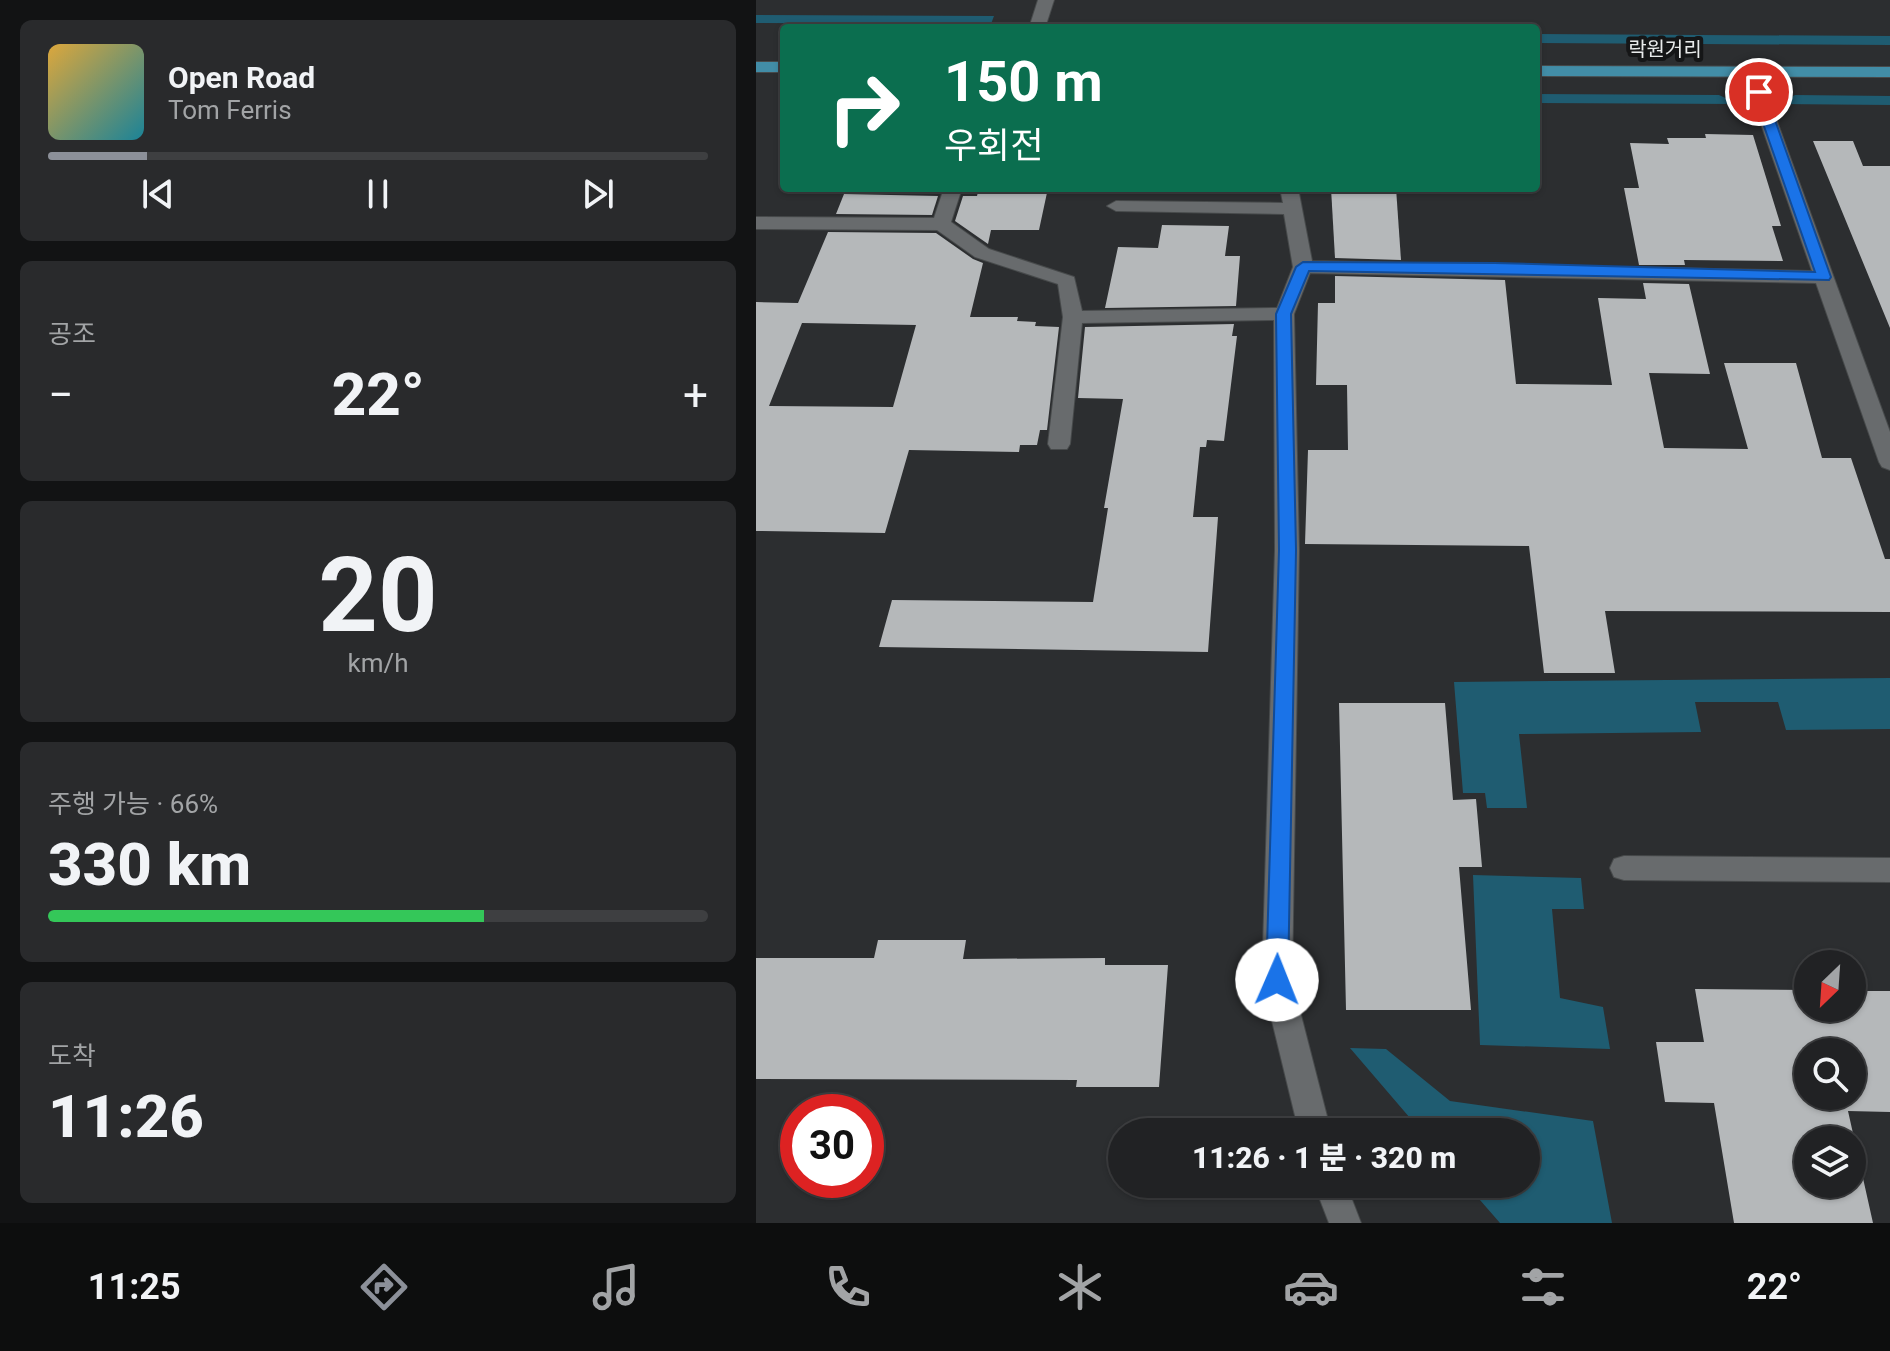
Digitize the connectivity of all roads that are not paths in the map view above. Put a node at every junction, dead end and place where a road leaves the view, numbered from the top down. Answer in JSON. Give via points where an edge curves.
{"nodes":[{"id":1,"x":1046,"y":0,"type":"edge"},
{"id":2,"x":1038,"y":24,"type":"edge"},
{"id":3,"x":756,"y":67,"type":"edge"},
{"id":4,"x":780,"y":67,"type":"edge"},
{"id":5,"x":1540,"y":71,"type":"edge"},
{"id":6,"x":1751,"y":72,"type":"junction"},
{"id":7,"x":1890,"y":72,"type":"edge"},
{"id":8,"x":952,"y":192,"type":"edge"},
{"id":9,"x":1291,"y":198,"type":"edge"},
{"id":10,"x":1116,"y":206,"type":"dead end"},
{"id":11,"x":756,"y":223,"type":"edge"},
{"id":12,"x":941,"y":224,"type":"junction"},
{"id":13,"x":1303,"y":267,"type":"junction"},
{"id":14,"x":1824,"y":277,"type":"junction"},
{"id":15,"x":1284,"y":314,"type":"junction"},
{"id":16,"x":1073,"y":317,"type":"junction"},
{"id":17,"x":1059,"y":444,"type":"dead end"},
{"id":18,"x":1890,"y":462,"type":"edge"},
{"id":19,"x":1624,"y":868,"type":"dead end"},
{"id":20,"x":1890,"y":870,"type":"edge"},
{"id":21,"x":1312,"y":1118,"type":"edge"},
{"id":22,"x":1335,"y":1198,"type":"edge"},
{"id":23,"x":1345,"y":1223,"type":"edge"}],
"edges":[{"from":1,"to":2,"type":"street"},
{"from":3,"to":4,"type":"main road"},
{"from":5,"to":6,"type":"main road","name":"락원거리"},
{"from":6,"to":7,"type":"main road","name":"락원거리"},
{"from":6,"to":14,"type":"street"},
{"from":8,"to":12,"type":"street"},
{"from":9,"to":10,"type":"street"},
{"from":9,"to":13,"type":"street"},
{"from":11,"to":12,"type":"street"},
{"from":12,"to":16,"type":"street","via":[[982,253],[1067,281]]},
{"from":13,"to":14,"type":"street"},
{"from":13,"to":15,"type":"street"},
{"from":14,"to":18,"type":"street"},
{"from":15,"to":16,"type":"street"},
{"from":15,"to":21,"type":"street","via":[[1287,550],[1277,980]]},
{"from":16,"to":17,"type":"street"},
{"from":19,"to":20,"type":"street"},
{"from":22,"to":23,"type":"street"}]}
